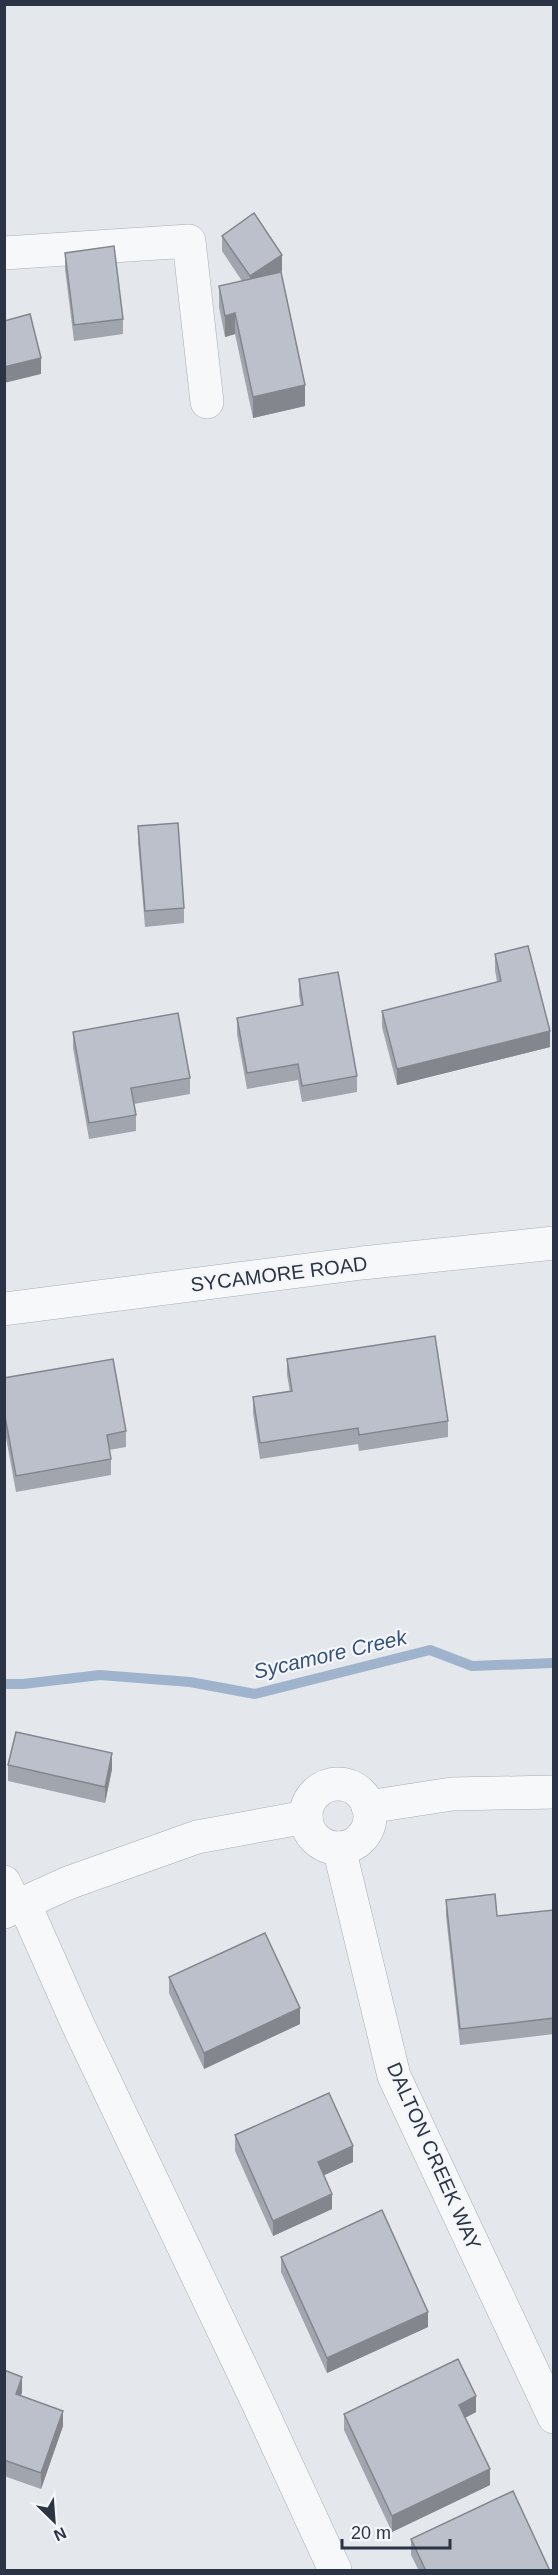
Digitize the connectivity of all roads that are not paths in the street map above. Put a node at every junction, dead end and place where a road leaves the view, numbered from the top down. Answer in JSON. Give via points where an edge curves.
{"nodes":[{"id":1,"x":4,"y":253,"type":"edge"},
{"id":2,"x":207,"y":402,"type":"dead end"},
{"id":3,"x":554,"y":1243,"type":"edge"},
{"id":4,"x":4,"y":1309,"type":"edge"},
{"id":5,"x":554,"y":1792,"type":"edge"},
{"id":6,"x":368,"y":1807,"type":"junction"},
{"id":7,"x":306,"y":1817,"type":"junction"},
{"id":8,"x":339,"y":1848,"type":"junction"},
{"id":9,"x":12,"y":1901,"type":"edge"},
{"id":10,"x":544,"y":2375,"type":"edge"},
{"id":11,"x":554,"y":2417,"type":"edge"},
{"id":12,"x":335,"y":2571,"type":"edge"}],
"edges":[{"from":1,"to":2,"type":"street","via":[[189,241]]},
{"from":3,"to":4,"type":"street","name":"SYCAMORE ROAD","via":[[362,1263]]},
{"from":5,"to":6,"type":"street","via":[[452,1794]]},
{"from":6,"to":7,"type":"street","via":[[352,1788],[333,1785],[316,1793]]},
{"from":6,"to":8,"type":"street","via":[[365,1833],[352,1845]]},
{"from":7,"to":8,"type":"street","via":[[318,1841]]},
{"from":7,"to":9,"type":"street","via":[[197,1837]]},
{"from":8,"to":10,"type":"street","name":"DALTON CREEK WAY","via":[[394,2076]]},
{"from":9,"to":12,"type":"street","via":[[79,2027]]},
{"from":10,"to":11,"type":"street","name":"DALTON CREEK WAY"}]}
